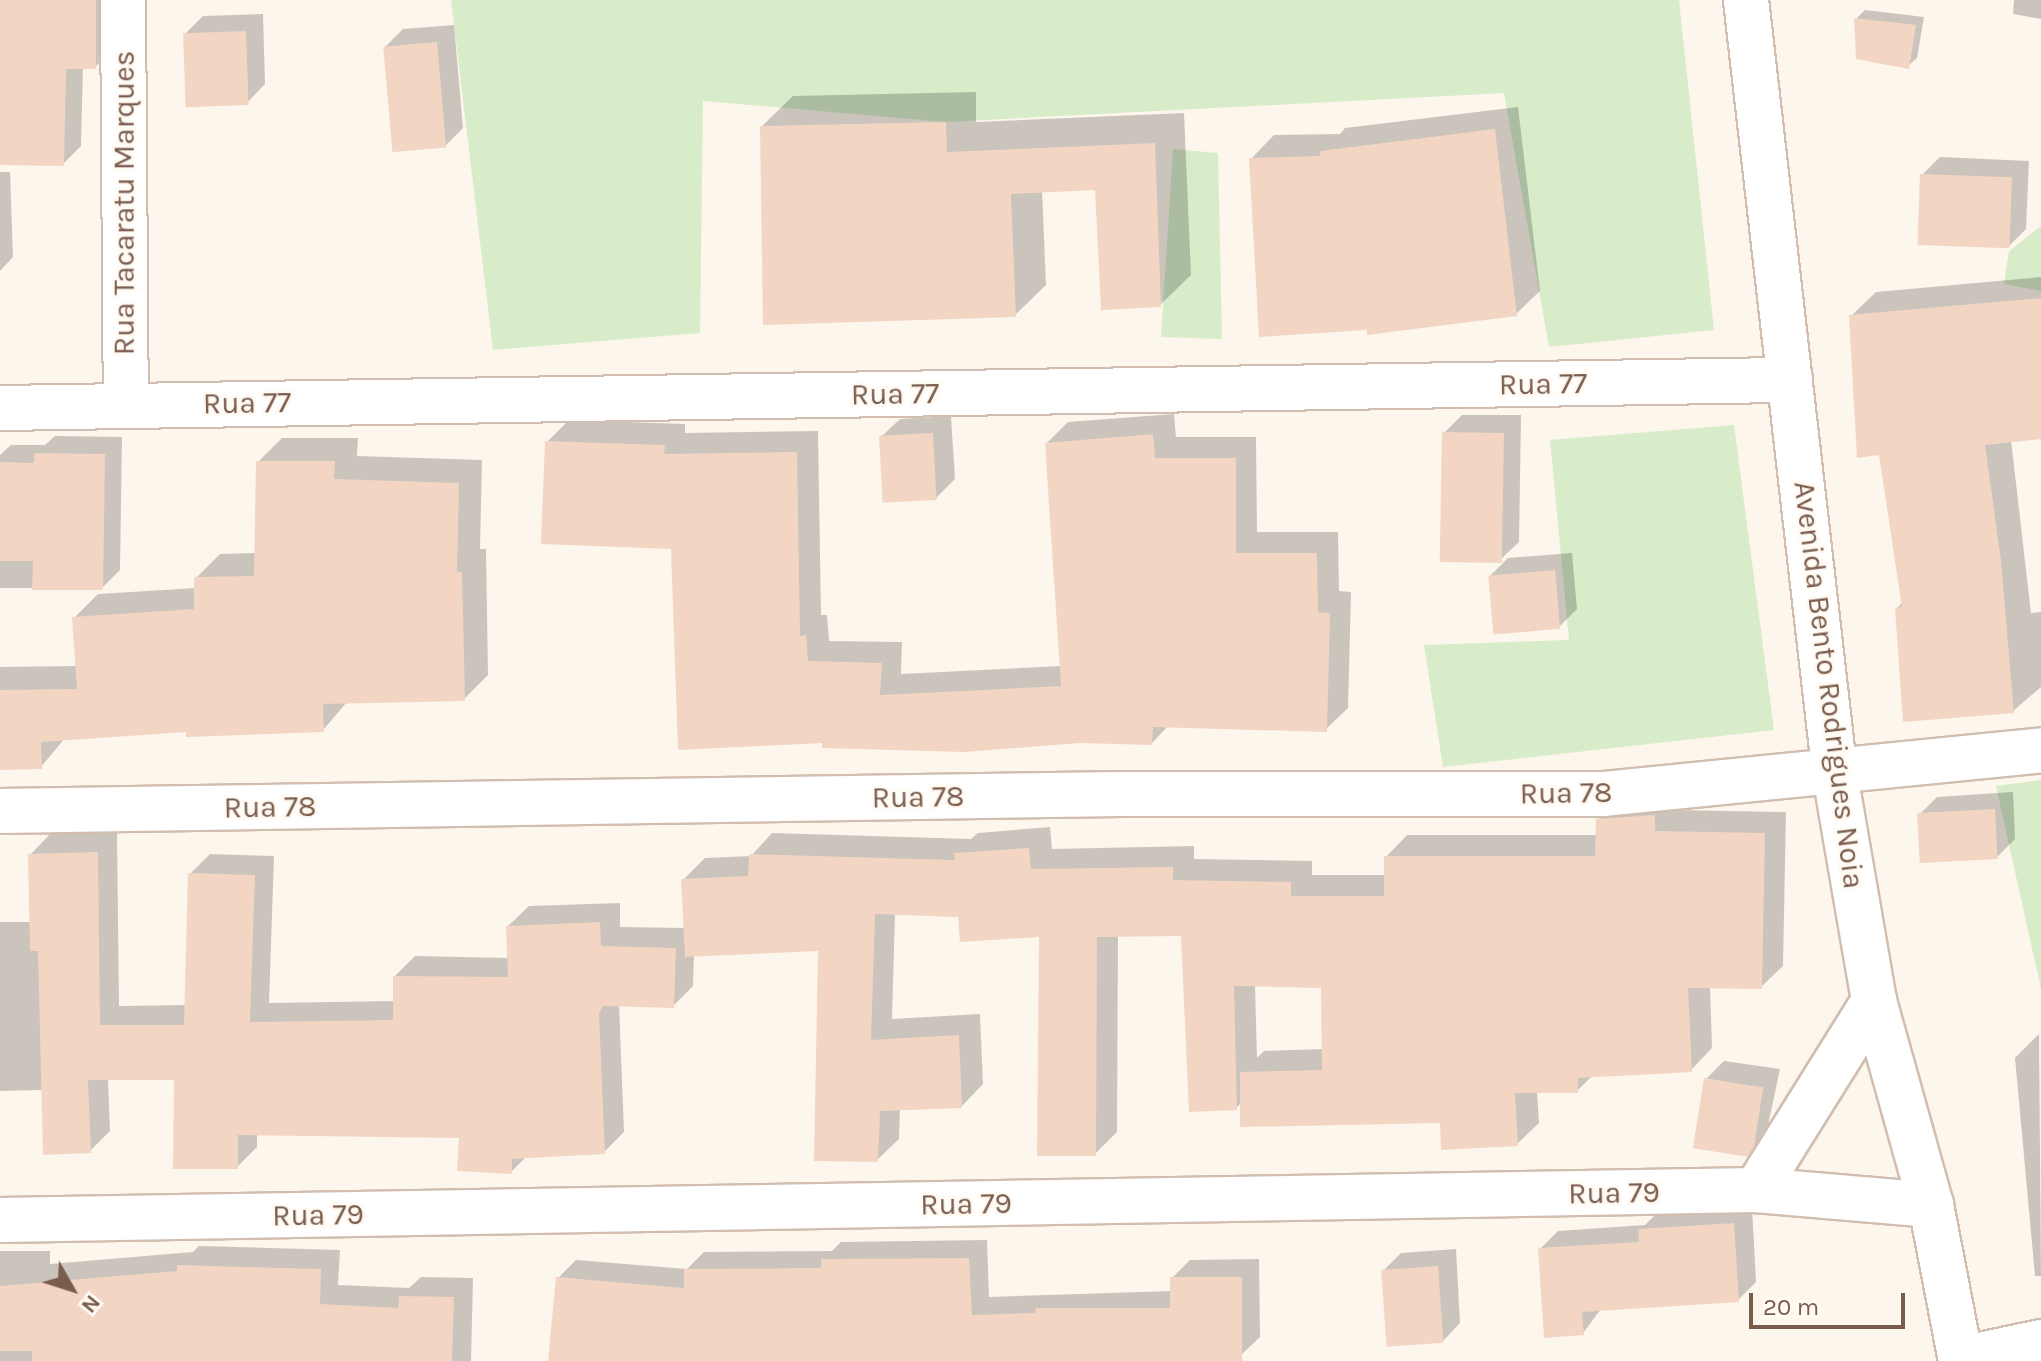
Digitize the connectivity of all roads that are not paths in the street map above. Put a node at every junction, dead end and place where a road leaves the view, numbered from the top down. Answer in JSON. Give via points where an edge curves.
{"nodes":[{"id":1,"x":123,"y":0,"type":"edge"},
{"id":2,"x":1746,"y":0,"type":"edge"},
{"id":3,"x":1790,"y":380,"type":"junction"},
{"id":4,"x":126,"y":405,"type":"junction"},
{"id":5,"x":0,"y":408,"type":"edge"},
{"id":6,"x":2041,"y":750,"type":"edge"},
{"id":7,"x":1835,"y":775,"type":"junction"},
{"id":8,"x":0,"y":811,"type":"edge"},
{"id":9,"x":1874,"y":1001,"type":"junction"},
{"id":10,"x":1756,"y":1190,"type":"junction"},
{"id":11,"x":1931,"y":1205,"type":"junction"},
{"id":12,"x":0,"y":1220,"type":"edge"},
{"id":13,"x":2041,"y":1342,"type":"edge"},
{"id":14,"x":1961,"y":1360,"type":"edge"}],
"edges":[{"from":1,"to":4,"type":"street","name":"Rua Tacaratu Marques"},
{"from":2,"to":3,"type":"street","name":"Avenida Bento Rodrigues Noia"},
{"from":3,"to":4,"type":"street","name":"Rua 77"},
{"from":3,"to":7,"type":"street","name":"Avenida Bento Rodrigues Noia"},
{"from":4,"to":5,"type":"street","name":"Rua 77"},
{"from":6,"to":7,"type":"street","name":"Rua 78"},
{"from":7,"to":8,"type":"street","name":"Rua 78","via":[[1604,794],[1121,794]]},
{"from":7,"to":9,"type":"street","name":"Avenida Bento Rodrigues Noia"},
{"from":9,"to":10,"type":"street"},
{"from":9,"to":11,"type":"street","name":"Avenida Bento Rodrigues Noia"},
{"from":10,"to":11,"type":"street","name":"Rua 79"},
{"from":10,"to":12,"type":"street","name":"Rua 79"},
{"from":11,"to":14,"type":"street","name":"Avenida Bento Rodrigues Noia"},
{"from":13,"to":14,"type":"street"}]}
